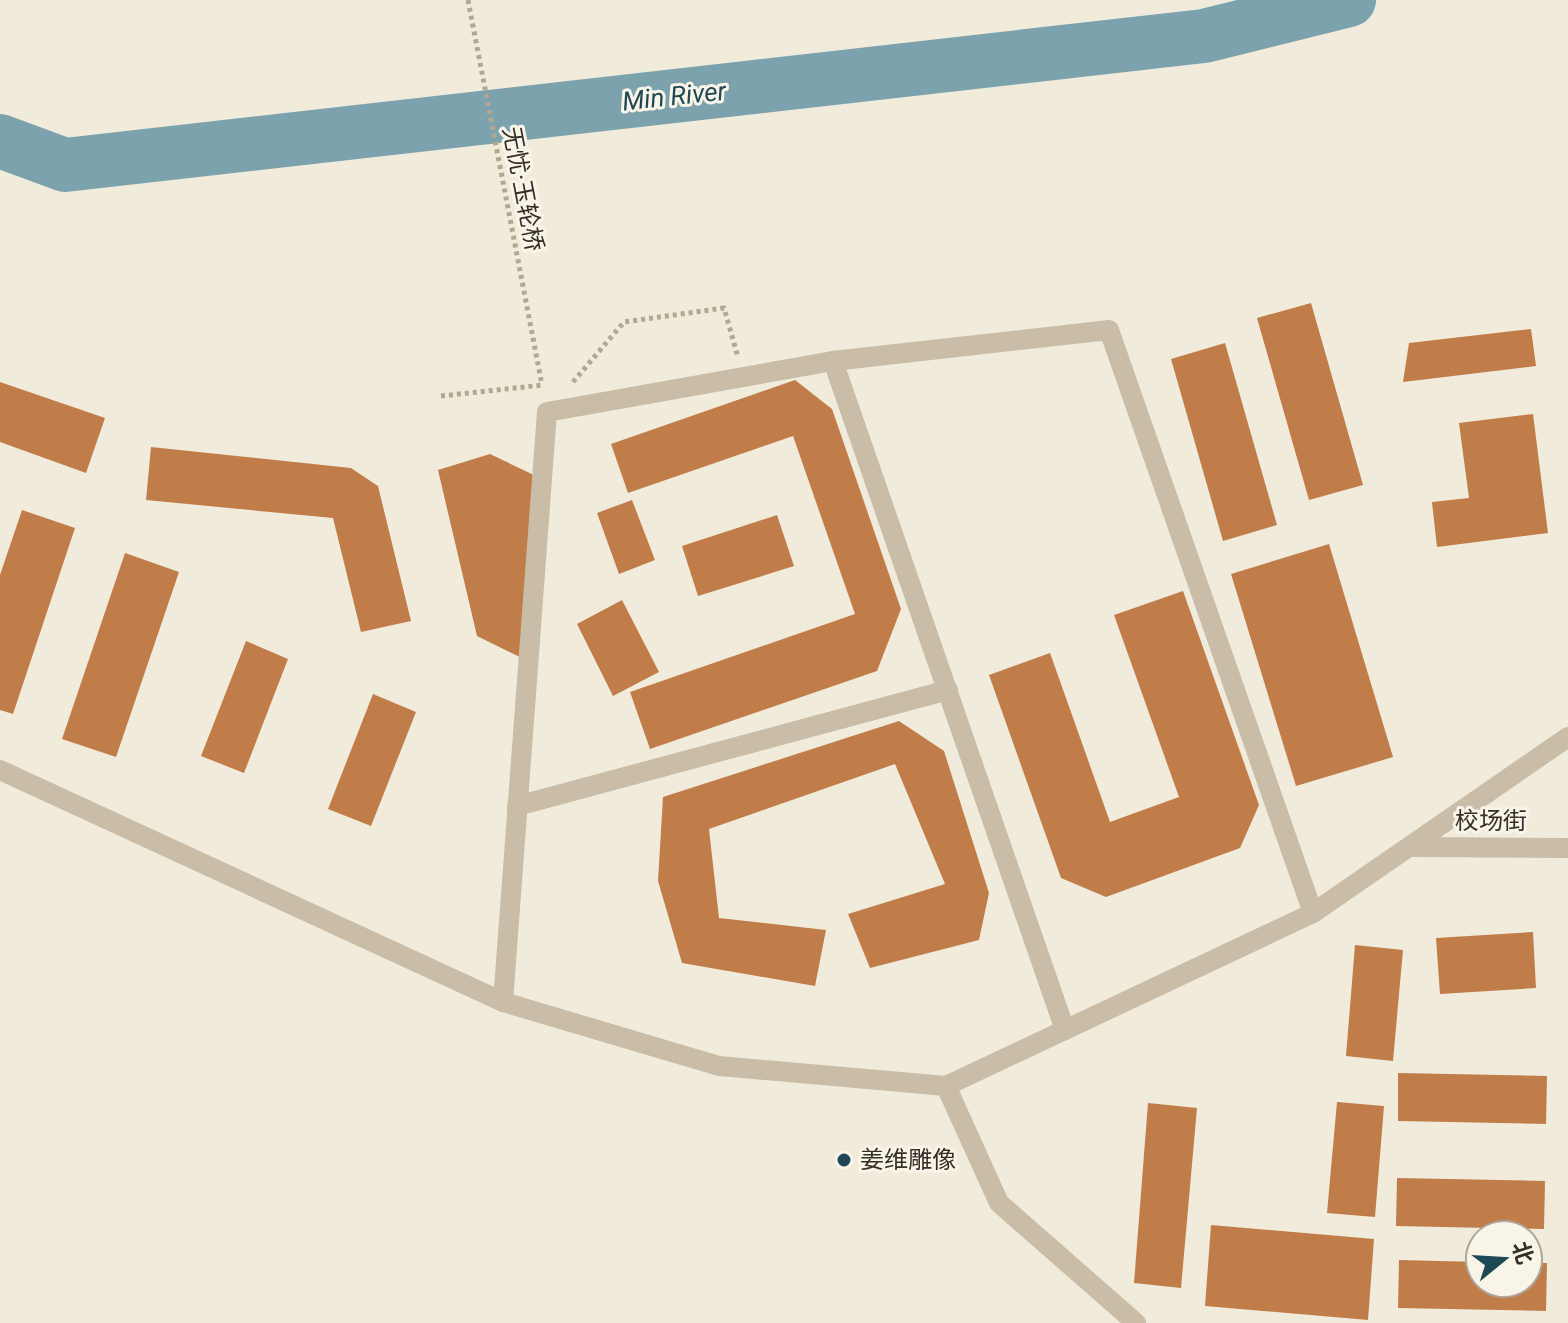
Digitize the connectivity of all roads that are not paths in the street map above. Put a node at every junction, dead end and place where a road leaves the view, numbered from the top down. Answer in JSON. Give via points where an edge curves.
{"nodes":[{"id":1,"x":833,"y":361,"type":"junction"},
{"id":2,"x":948,"y":690,"type":"junction"},
{"id":3,"x":1568,"y":737,"type":"edge"},
{"id":4,"x":0,"y":770,"type":"edge"},
{"id":5,"x":517,"y":806,"type":"junction"},
{"id":6,"x":1414,"y":847,"type":"junction"},
{"id":7,"x":1568,"y":848,"type":"edge"},
{"id":8,"x":1313,"y":913,"type":"junction"},
{"id":9,"x":503,"y":1002,"type":"junction"},
{"id":10,"x":1065,"y":1030,"type":"junction"},
{"id":11,"x":946,"y":1086,"type":"junction"},
{"id":12,"x":1136,"y":1323,"type":"edge"}],
"edges":[{"from":1,"to":2,"type":"street"},
{"from":1,"to":5,"type":"street","via":[[547,412]]},
{"from":1,"to":8,"type":"street","via":[[1109,330]]},
{"from":2,"to":5,"type":"street"},
{"from":2,"to":10,"type":"street"},
{"from":3,"to":6,"type":"street"},
{"from":4,"to":9,"type":"street"},
{"from":5,"to":9,"type":"street"},
{"from":6,"to":7,"type":"street","name":"校场街"},
{"from":6,"to":8,"type":"street"},
{"from":8,"to":10,"type":"street"},
{"from":9,"to":11,"type":"street","via":[[719,1066]]},
{"from":10,"to":11,"type":"street"},
{"from":11,"to":12,"type":"street","via":[[999,1203]]}]}
